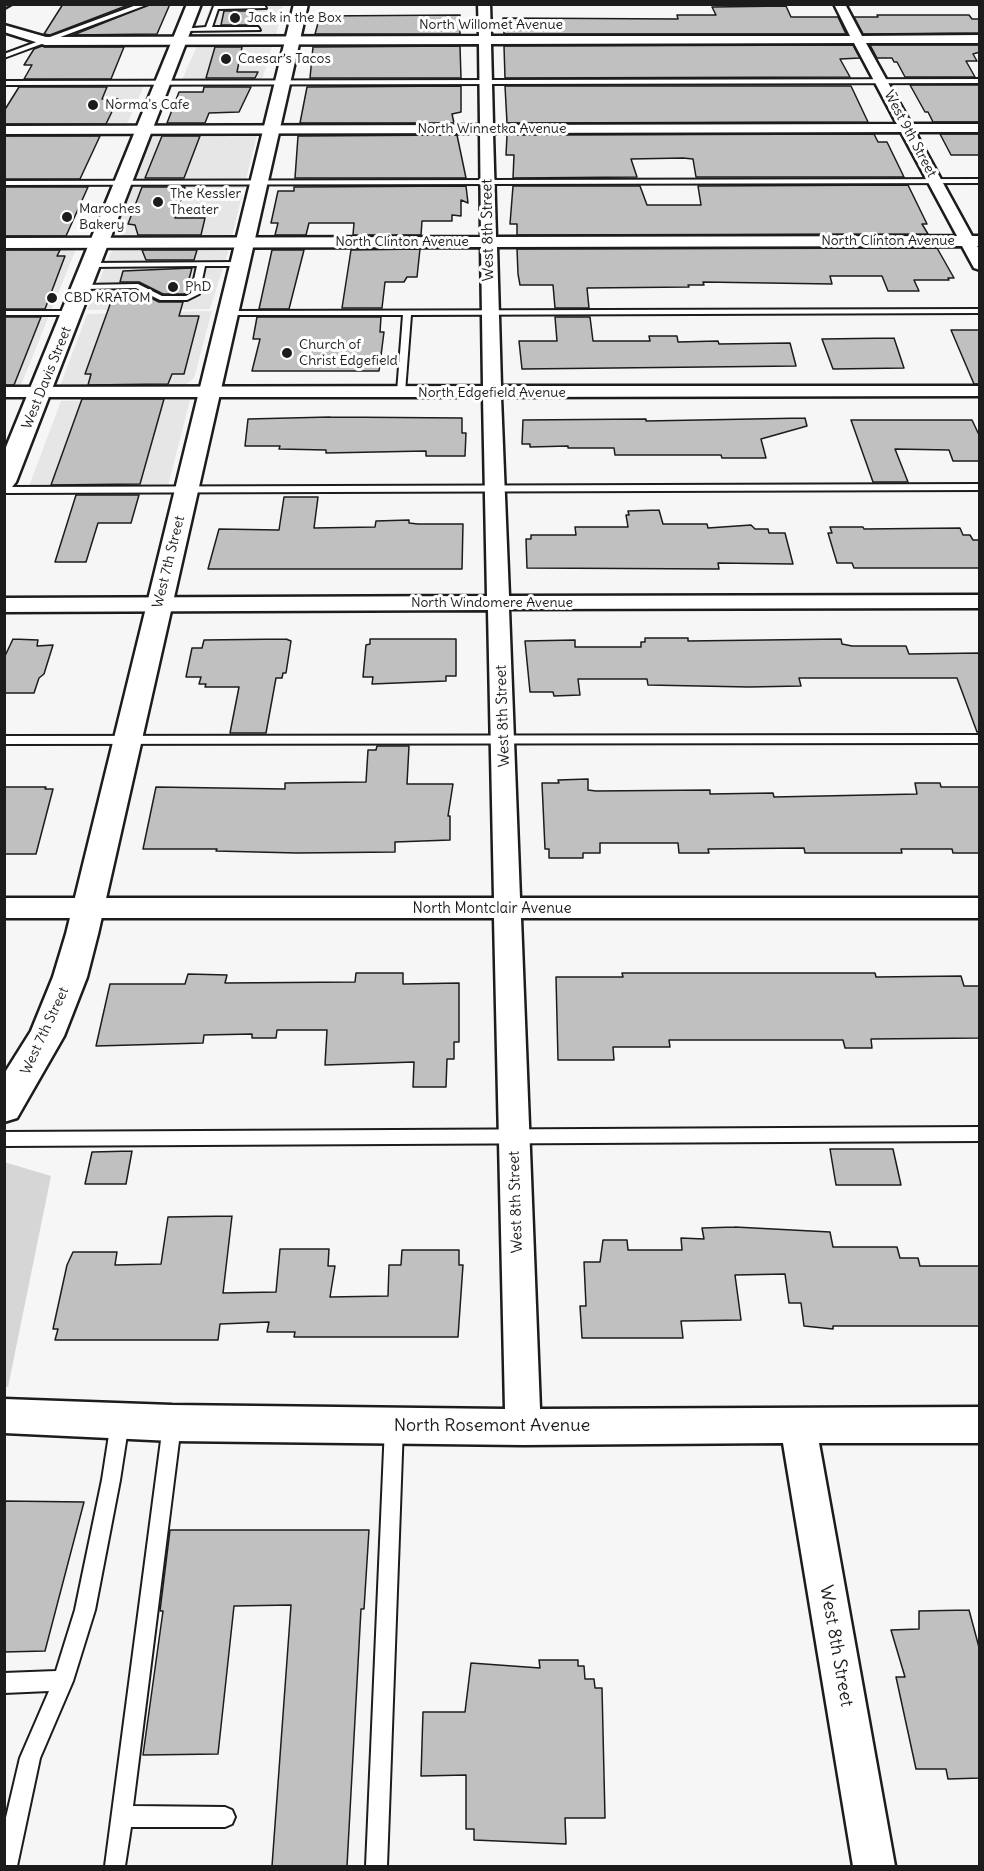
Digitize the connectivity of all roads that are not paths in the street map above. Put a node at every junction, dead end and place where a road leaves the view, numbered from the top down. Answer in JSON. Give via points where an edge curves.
{"nodes":[{"id":1,"x":146,"y":4,"type":"edge"},
{"id":2,"x":194,"y":4,"type":"edge"},
{"id":3,"x":301,"y":4,"type":"edge"},
{"id":4,"x":484,"y":4,"type":"edge"},
{"id":5,"x":839,"y":4,"type":"edge"},
{"id":6,"x":264,"y":6,"type":"edge"},
{"id":7,"x":4,"y":28,"type":"edge"},
{"id":8,"x":208,"y":29,"type":"junction"},
{"id":9,"x":182,"y":35,"type":"junction"},
{"id":10,"x":256,"y":35,"type":"junction"},
{"id":11,"x":858,"y":39,"type":"junction"},
{"id":12,"x":980,"y":39,"type":"edge"},
{"id":13,"x":292,"y":40,"type":"junction"},
{"id":14,"x":484,"y":40,"type":"junction"},
{"id":15,"x":45,"y":41,"type":"junction"},
{"id":16,"x":4,"y":56,"type":"edge"},
{"id":17,"x":882,"y":81,"type":"junction"},
{"id":18,"x":980,"y":81,"type":"edge"},
{"id":19,"x":282,"y":82,"type":"junction"},
{"id":20,"x":485,"y":82,"type":"junction"},
{"id":21,"x":4,"y":83,"type":"edge"},
{"id":22,"x":164,"y":83,"type":"junction"},
{"id":23,"x":908,"y":128,"type":"junction"},
{"id":24,"x":980,"y":128,"type":"edge"},
{"id":25,"x":145,"y":129,"type":"junction"},
{"id":26,"x":270,"y":129,"type":"junction"},
{"id":27,"x":486,"y":129,"type":"junction"},
{"id":28,"x":4,"y":130,"type":"edge"},
{"id":29,"x":936,"y":181,"type":"junction"},
{"id":30,"x":980,"y":181,"type":"edge"},
{"id":31,"x":258,"y":182,"type":"junction"},
{"id":32,"x":488,"y":182,"type":"junction"},
{"id":33,"x":4,"y":183,"type":"edge"},
{"id":34,"x":124,"y":183,"type":"junction"},
{"id":35,"x":489,"y":241,"type":"junction"},
{"id":36,"x":973,"y":241,"type":"edge"},
{"id":37,"x":4,"y":243,"type":"edge"},
{"id":38,"x":100,"y":243,"type":"junction"},
{"id":39,"x":242,"y":254,"type":"junction"},
{"id":40,"x":202,"y":264,"type":"junction"},
{"id":41,"x":91,"y":265,"type":"junction"},
{"id":42,"x":980,"y":265,"type":"edge"},
{"id":43,"x":82,"y":287,"type":"junction"},
{"id":44,"x":980,"y":311,"type":"edge"},
{"id":45,"x":407,"y":312,"type":"junction"},
{"id":46,"x":490,"y":312,"type":"junction"},
{"id":47,"x":4,"y":313,"type":"edge"},
{"id":48,"x":72,"y":313,"type":"junction"},
{"id":49,"x":229,"y":313,"type":"junction"},
{"id":50,"x":980,"y":391,"type":"edge"},
{"id":51,"x":4,"y":392,"type":"edge"},
{"id":52,"x":41,"y":392,"type":"junction"},
{"id":53,"x":210,"y":392,"type":"junction"},
{"id":54,"x":401,"y":392,"type":"junction"},
{"id":55,"x":492,"y":393,"type":"junction"},
{"id":56,"x":4,"y":483,"type":"edge"},
{"id":57,"x":980,"y":487,"type":"edge"},
{"id":58,"x":187,"y":489,"type":"junction"},
{"id":59,"x":495,"y":489,"type":"junction"},
{"id":60,"x":4,"y":490,"type":"edge"},
{"id":61,"x":980,"y":601,"type":"edge"},
{"id":62,"x":499,"y":603,"type":"junction"},
{"id":63,"x":159,"y":604,"type":"junction"},
{"id":64,"x":4,"y":605,"type":"edge"},
{"id":65,"x":980,"y":739,"type":"edge"},
{"id":66,"x":4,"y":740,"type":"edge"},
{"id":67,"x":128,"y":740,"type":"junction"},
{"id":68,"x":504,"y":741,"type":"junction"},
{"id":69,"x":4,"y":908,"type":"edge"},
{"id":70,"x":89,"y":908,"type":"junction"},
{"id":71,"x":980,"y":908,"type":"edge"},
{"id":72,"x":508,"y":909,"type":"junction"},
{"id":73,"x":4,"y":1107,"type":"edge"},
{"id":74,"x":980,"y":1134,"type":"edge"},
{"id":75,"x":514,"y":1136,"type":"junction"},
{"id":76,"x":4,"y":1139,"type":"edge"},
{"id":77,"x":4,"y":1416,"type":"edge"},
{"id":78,"x":120,"y":1422,"type":"junction"},
{"id":79,"x":172,"y":1423,"type":"junction"},
{"id":80,"x":798,"y":1425,"type":"junction"},
{"id":81,"x":980,"y":1425,"type":"edge"},
{"id":82,"x":394,"y":1426,"type":"junction"},
{"id":83,"x":522,"y":1427,"type":"junction"},
{"id":84,"x":63,"y":1681,"type":"junction"},
{"id":85,"x":4,"y":1683,"type":"edge"},
{"id":86,"x":121,"y":1816,"type":"junction"},
{"id":87,"x":225,"y":1817,"type":"dead end"},
{"id":88,"x":6,"y":1866,"type":"edge"},
{"id":89,"x":115,"y":1866,"type":"edge"},
{"id":90,"x":376,"y":1866,"type":"edge"},
{"id":91,"x":874,"y":1866,"type":"edge"}],
"edges":[{"from":1,"to":15,"type":"lane"},
{"from":2,"to":9,"type":"street","name":"West Davis Street"},
{"from":3,"to":13,"type":"street","name":"West 7th Street"},
{"from":4,"to":14,"type":"street","name":"West 8th Street"},
{"from":5,"to":11,"type":"street","name":"West 9th Street"},
{"from":6,"to":8,"type":"lane","via":[[216,7]]},
{"from":6,"to":10,"type":"lane"},
{"from":7,"to":15,"type":"street","name":"North Willomet Avenue"},
{"from":8,"to":9,"type":"lane"},
{"from":8,"to":10,"type":"lane"},
{"from":9,"to":10,"type":"street","name":"North Willomet Avenue"},
{"from":9,"to":15,"type":"street","name":"North Willomet Avenue"},
{"from":9,"to":22,"type":"street","name":"West Davis Street"},
{"from":10,"to":13,"type":"street","name":"North Willomet Avenue"},
{"from":11,"to":12,"type":"street","name":"North Willomet Avenue"},
{"from":11,"to":14,"type":"street","name":"North Willomet Avenue"},
{"from":11,"to":17,"type":"street","name":"West 9th Street"},
{"from":13,"to":14,"type":"street","name":"North Willomet Avenue"},
{"from":13,"to":19,"type":"street","name":"West 7th Street"},
{"from":14,"to":20,"type":"street","name":"West 8th Street"},
{"from":15,"to":16,"type":"lane"},
{"from":17,"to":18,"type":"lane"},
{"from":17,"to":20,"type":"lane"},
{"from":17,"to":23,"type":"street","name":"West 9th Street"},
{"from":19,"to":20,"type":"lane"},
{"from":19,"to":22,"type":"lane"},
{"from":19,"to":26,"type":"street","name":"West 7th Street"},
{"from":20,"to":27,"type":"street","name":"West 8th Street"},
{"from":21,"to":22,"type":"lane"},
{"from":22,"to":25,"type":"street","name":"West Davis Street"},
{"from":23,"to":24,"type":"street","name":"North Winnetka Avenue"},
{"from":23,"to":27,"type":"street","name":"North Winnetka Avenue"},
{"from":23,"to":29,"type":"street","name":"West 9th Street"},
{"from":25,"to":26,"type":"street","name":"North Winnetka Avenue"},
{"from":25,"to":28,"type":"street","name":"North Winnetka Avenue"},
{"from":25,"to":34,"type":"street","name":"West Davis Street"},
{"from":26,"to":27,"type":"street","name":"North Winnetka Avenue"},
{"from":26,"to":31,"type":"street","name":"West 7th Street"},
{"from":27,"to":32,"type":"street","name":"West 8th Street"},
{"from":29,"to":30,"type":"lane"},
{"from":29,"to":32,"type":"lane"},
{"from":29,"to":36,"type":"street","name":"West 9th Street"},
{"from":31,"to":32,"type":"lane"},
{"from":31,"to":34,"type":"lane"},
{"from":31,"to":39,"type":"street","name":"West 7th Street"},
{"from":32,"to":35,"type":"street","name":"West 8th Street"},
{"from":33,"to":34,"type":"lane"},
{"from":34,"to":38,"type":"street","name":"West Davis Street"},
{"from":35,"to":36,"type":"street","name":"North Clinton Avenue"},
{"from":35,"to":39,"type":"street","name":"North Clinton Avenue"},
{"from":35,"to":46,"type":"street","name":"West 8th Street"},
{"from":36,"to":42,"type":"street","name":"West 9th Street"},
{"from":37,"to":38,"type":"street","name":"North Clinton Avenue"},
{"from":38,"to":39,"type":"street","name":"North Clinton Avenue"},
{"from":38,"to":41,"type":"street","name":"West Davis Street"},
{"from":39,"to":40,"type":"lane"},
{"from":39,"to":49,"type":"street","name":"West 7th Street"},
{"from":40,"to":41,"type":"lane"},
{"from":40,"to":43,"type":"lane","via":[[195,294],[187,298],[160,298],[138,286]]},
{"from":41,"to":43,"type":"street","name":"West Davis Street"},
{"from":43,"to":48,"type":"street","name":"West Davis Street"},
{"from":44,"to":46,"type":"lane"},
{"from":45,"to":46,"type":"lane"},
{"from":45,"to":49,"type":"lane"},
{"from":45,"to":54,"type":"lane"},
{"from":46,"to":55,"type":"street","name":"West 8th Street"},
{"from":47,"to":48,"type":"lane"},
{"from":48,"to":52,"type":"street","name":"West Davis Street"},
{"from":49,"to":53,"type":"street","name":"West 7th Street"},
{"from":50,"to":55,"type":"street","name":"North Edgefield Avenue"},
{"from":51,"to":52,"type":"street","name":"North Edgefield Avenue"},
{"from":52,"to":53,"type":"street","name":"North Edgefield Avenue"},
{"from":52,"to":56,"type":"street","name":"West Davis Street"},
{"from":53,"to":54,"type":"street","name":"North Edgefield Avenue"},
{"from":53,"to":58,"type":"street","name":"West 7th Street"},
{"from":54,"to":55,"type":"street","name":"North Edgefield Avenue"},
{"from":55,"to":59,"type":"street","name":"West 8th Street"},
{"from":57,"to":59,"type":"lane"},
{"from":58,"to":59,"type":"lane"},
{"from":58,"to":60,"type":"lane"},
{"from":58,"to":63,"type":"street","name":"West 7th Street"},
{"from":59,"to":62,"type":"street","name":"West 8th Street"},
{"from":61,"to":62,"type":"street","name":"North Windomere Avenue"},
{"from":62,"to":63,"type":"street","name":"North Windomere Avenue"},
{"from":62,"to":68,"type":"street","name":"West 8th Street"},
{"from":63,"to":64,"type":"street","name":"North Windomere Avenue"},
{"from":63,"to":67,"type":"street","name":"West 7th Street"},
{"from":65,"to":68,"type":"lane"},
{"from":66,"to":67,"type":"lane"},
{"from":67,"to":68,"type":"lane"},
{"from":67,"to":70,"type":"street","name":"West 7th Street"},
{"from":68,"to":72,"type":"street","name":"West 8th Street"},
{"from":69,"to":70,"type":"street","name":"North Montclair Avenue"},
{"from":70,"to":72,"type":"street","name":"North Montclair Avenue"},
{"from":70,"to":73,"type":"street","name":"West 7th Street","via":[[70,977],[46,1036]]},
{"from":71,"to":72,"type":"street","name":"North Montclair Avenue"},
{"from":72,"to":75,"type":"street","name":"West 8th Street"},
{"from":74,"to":75,"type":"lane"},
{"from":75,"to":76,"type":"lane"},
{"from":75,"to":83,"type":"street","name":"West 8th Street"},
{"from":77,"to":78,"type":"street","name":"North Rosemont Avenue"},
{"from":78,"to":79,"type":"street","name":"North Rosemont Avenue"},
{"from":78,"to":84,"type":"lane","via":[[85,1610]]},
{"from":79,"to":82,"type":"street","name":"North Rosemont Avenue"},
{"from":79,"to":86,"type":"lane"},
{"from":80,"to":81,"type":"street","name":"North Rosemont Avenue"},
{"from":80,"to":83,"type":"street","name":"North Rosemont Avenue"},
{"from":80,"to":91,"type":"street","name":"West 8th Street"},
{"from":82,"to":83,"type":"street","name":"North Rosemont Avenue"},
{"from":82,"to":90,"type":"lane"},
{"from":84,"to":85,"type":"lane"},
{"from":84,"to":88,"type":"lane","via":[[30,1758]]},
{"from":86,"to":87,"type":"lane"},
{"from":86,"to":89,"type":"lane"}]}
